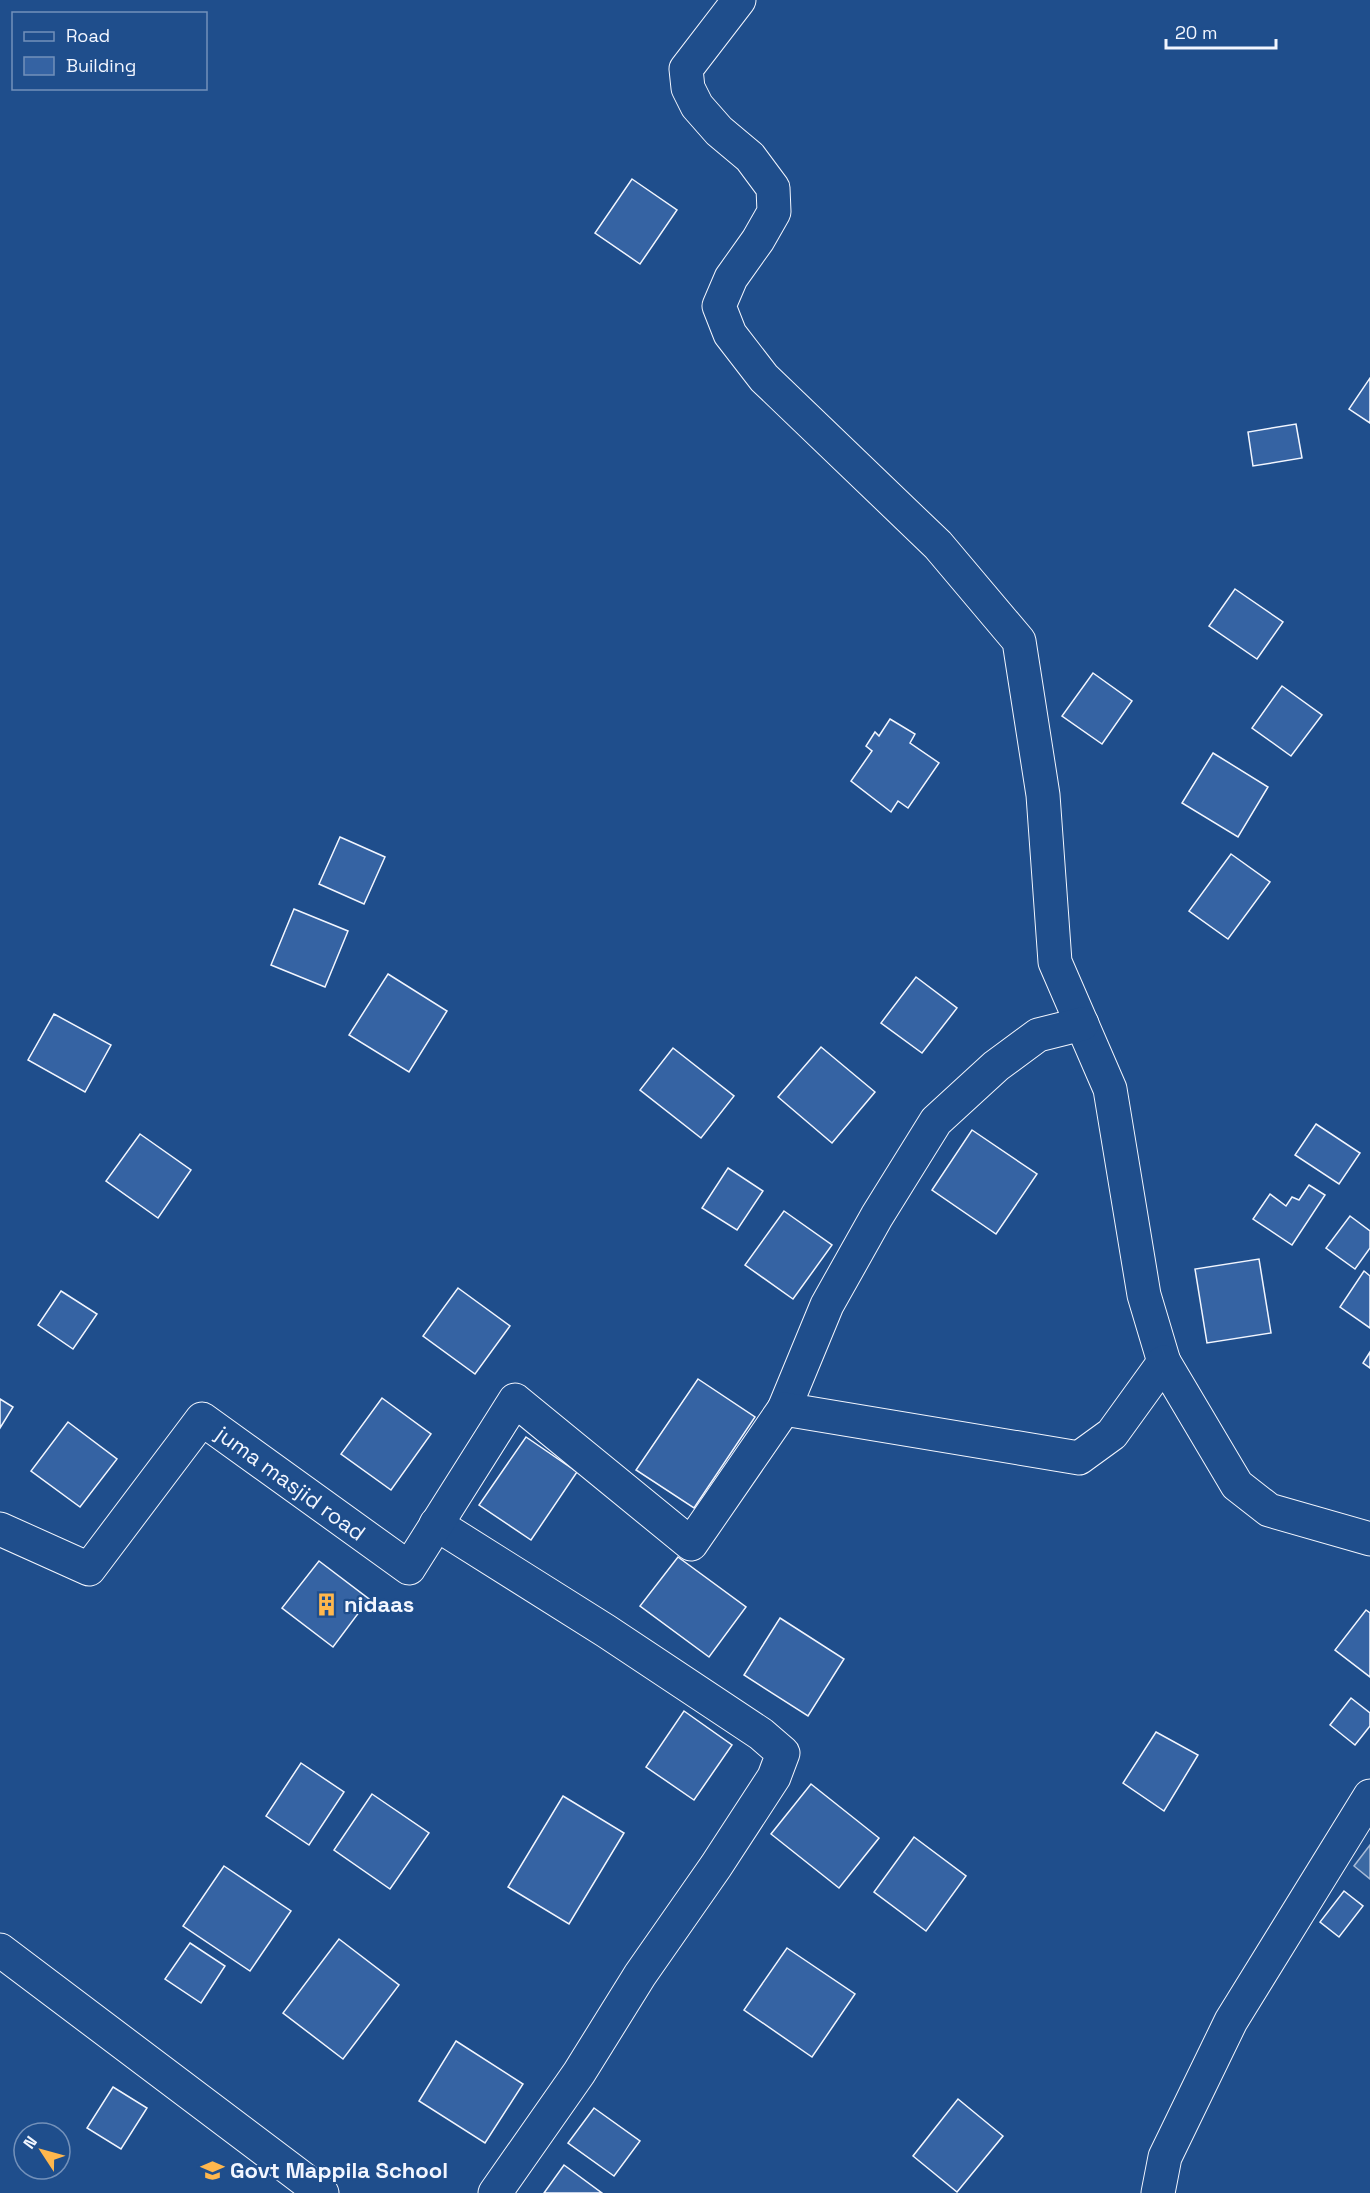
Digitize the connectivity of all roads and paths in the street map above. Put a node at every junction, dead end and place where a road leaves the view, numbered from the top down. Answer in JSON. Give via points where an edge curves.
{"nodes":[{"id":1,"x":739,"y":0,"type":"edge"},
{"id":2,"x":1082,"y":1024,"type":"junction"},
{"id":3,"x":1164,"y":1362,"type":"junction"},
{"id":4,"x":784,"y":1409,"type":"junction"},
{"id":5,"x":436,"y":1524,"type":"junction"},
{"id":6,"x":0,"y":1529,"type":"edge"},
{"id":7,"x":1370,"y":1539,"type":"edge"},
{"id":8,"x":1370,"y":1796,"type":"edge"},
{"id":9,"x":0,"y":1950,"type":"edge"},
{"id":10,"x":322,"y":2193,"type":"edge"},
{"id":11,"x":495,"y":2193,"type":"edge"},
{"id":12,"x":1158,"y":2193,"type":"edge"}],
"edges":[{"from":1,"to":2,"type":"street","via":[[687,69],[688,88],[719,131],[750,157],[773,188],[774,212],[731,278],[719,306],[730,334],[764,378],[938,545],[1019,641],[1043,795],[1055,962]]},
{"from":2,"to":3,"type":"street","via":[[1110,1089],[1144,1295]]},
{"from":2,"to":4,"type":"street","via":[[1038,1035],[996,1066],[936,1121],[828,1305]]},
{"from":3,"to":4,"type":"street","via":[[1112,1434],[1079,1458]]},
{"from":3,"to":7,"type":"street","via":[[1237,1485],[1269,1510]]},
{"from":4,"to":5,"type":"street","via":[[691,1544],[515,1400]]},
{"from":5,"to":6,"type":"street","name":"juma masjid road","via":[[409,1568],[202,1419],[89,1569]]},
{"from":5,"to":11,"type":"street","via":[[606,1631],[761,1734],[783,1753],[774,1777],[729,1846]]},
{"from":8,"to":12,"type":"street","via":[[1231,2021],[1165,2157]]},
{"from":9,"to":10,"type":"street"}]}
